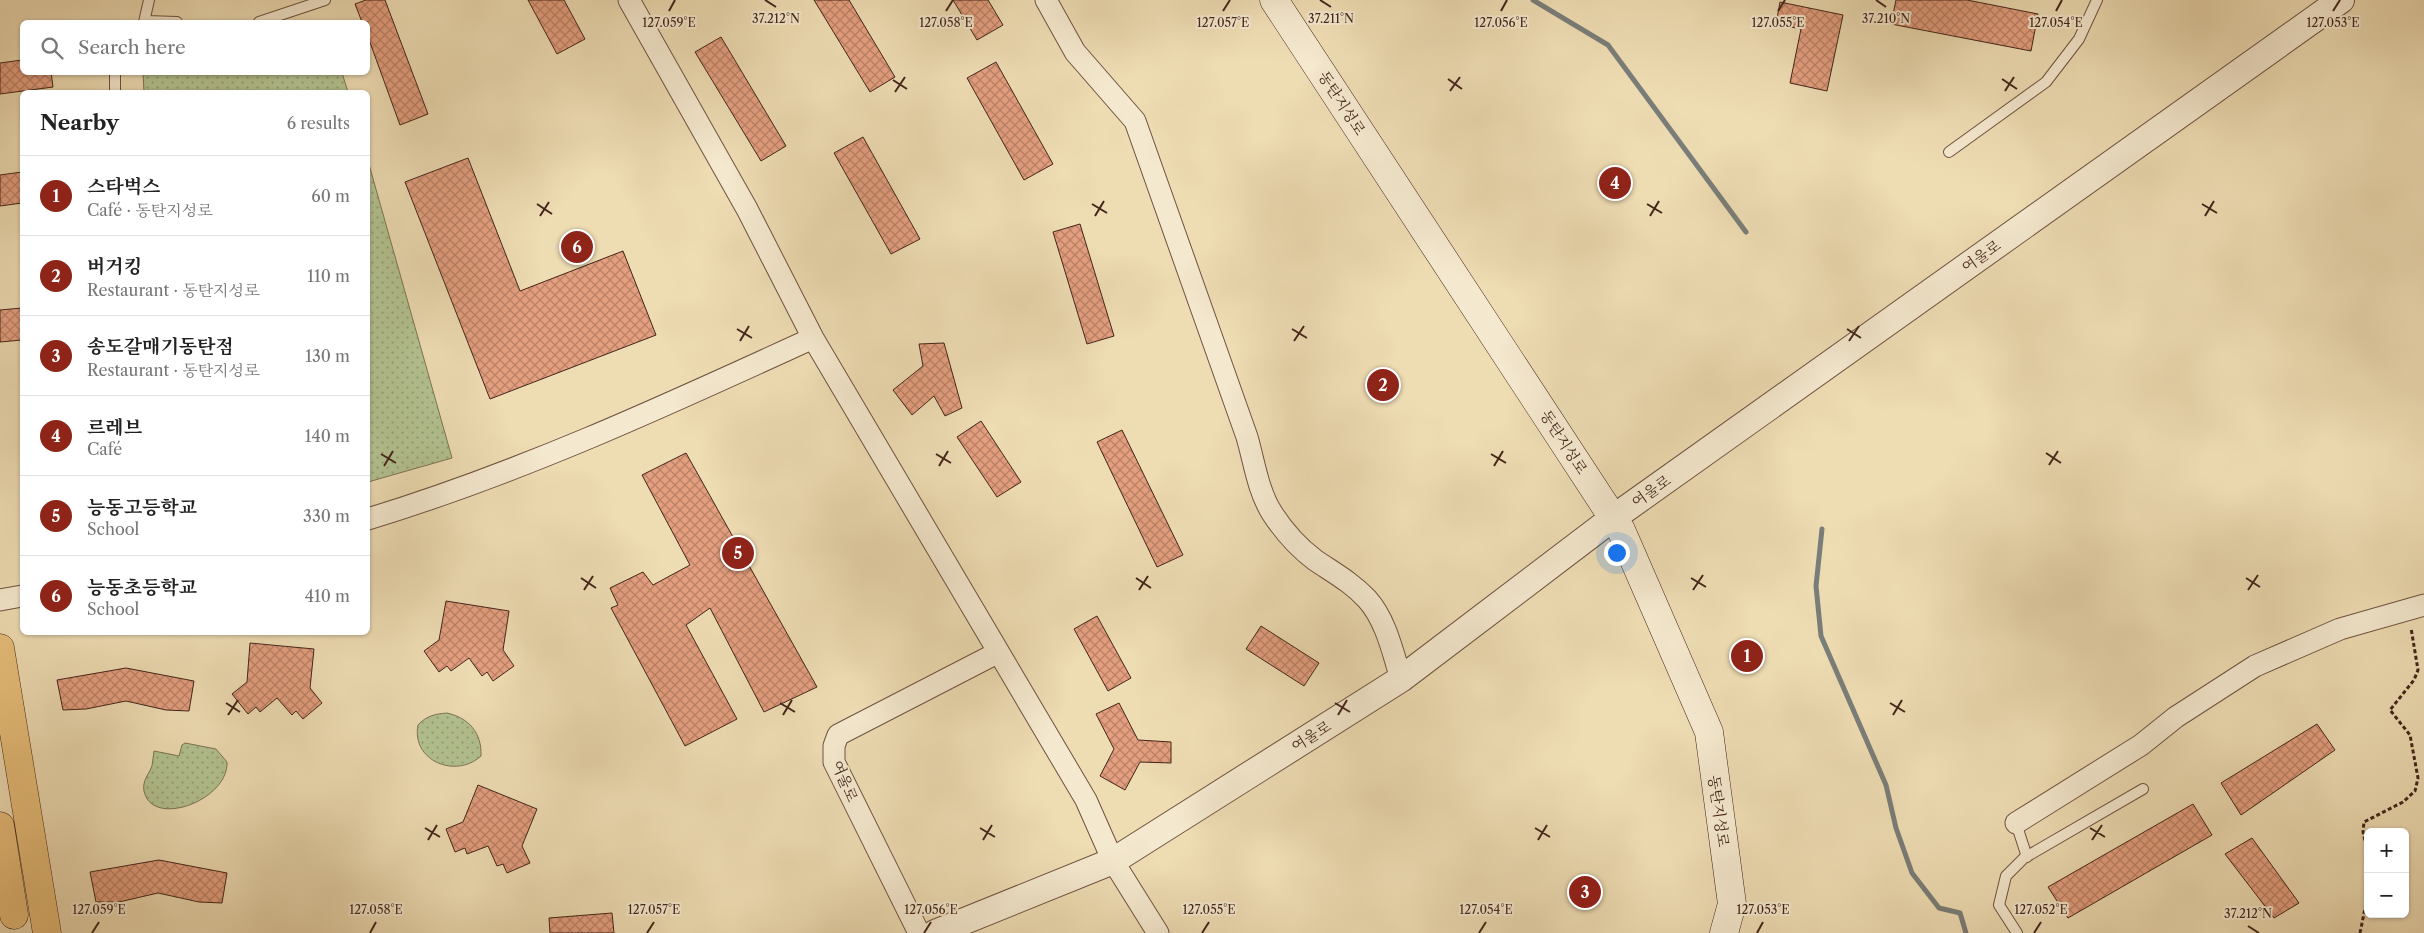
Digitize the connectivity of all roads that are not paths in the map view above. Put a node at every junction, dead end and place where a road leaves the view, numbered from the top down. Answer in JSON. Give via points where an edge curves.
{"nodes":[{"id":1,"x":149,"y":0,"type":"edge"},
{"id":2,"x":324,"y":0,"type":"edge"},
{"id":3,"x":629,"y":0,"type":"edge"},
{"id":4,"x":1046,"y":0,"type":"edge"},
{"id":5,"x":1274,"y":0,"type":"edge"},
{"id":6,"x":2097,"y":0,"type":"edge"},
{"id":7,"x":2341,"y":0,"type":"edge"},
{"id":8,"x":145,"y":20,"type":"edge"},
{"id":9,"x":265,"y":20,"type":"edge"},
{"id":10,"x":115,"y":75,"type":"edge"},
{"id":11,"x":115,"y":90,"type":"edge"},
{"id":12,"x":1949,"y":152,"type":"dead end"},
{"id":13,"x":813,"y":338,"type":"junction"},
{"id":14,"x":370,"y":518,"type":"edge"},
{"id":15,"x":1613,"y":518,"type":"junction"},
{"id":16,"x":20,"y":596,"type":"edge"},
{"id":17,"x":0,"y":600,"type":"edge"},
{"id":18,"x":2415,"y":608,"type":"edge"},
{"id":19,"x":0,"y":648,"type":"edge"},
{"id":20,"x":998,"y":653,"type":"junction"},
{"id":21,"x":1401,"y":679,"type":"junction"},
{"id":22,"x":2143,"y":789,"type":"dead end"},
{"id":23,"x":2016,"y":823,"type":"joint"},
{"id":24,"x":0,"y":826,"type":"edge"},
{"id":25,"x":2027,"y":857,"type":"junction"},
{"id":26,"x":1113,"y":861,"type":"junction"},
{"id":27,"x":14,"y":915,"type":"dead end"},
{"id":28,"x":46,"y":933,"type":"edge"},
{"id":29,"x":919,"y":933,"type":"edge"},
{"id":30,"x":934,"y":933,"type":"edge"},
{"id":31,"x":1158,"y":933,"type":"edge"},
{"id":32,"x":1724,"y":933,"type":"edge"},
{"id":33,"x":2016,"y":933,"type":"edge"}],
"edges":[{"from":1,"to":8,"type":"lane"},
{"from":2,"to":9,"type":"lane"},
{"from":3,"to":13,"type":"street","via":[[748,209]]},
{"from":4,"to":21,"type":"street","via":[[1075,52],[1135,121],[1271,512],[1293,540],[1315,560],[1344,577],[1368,601],[1387,635]]},
{"from":5,"to":15,"type":"main road","name":"동탄지성로"},
{"from":6,"to":12,"type":"lane","via":[[2079,39],[2046,82]]},
{"from":7,"to":15,"type":"street","name":"여울로"},
{"from":10,"to":11,"type":"lane"},
{"from":13,"to":14,"type":"street","via":[[660,409],[554,453],[446,495]]},
{"from":13,"to":20,"type":"street"},
{"from":15,"to":21,"type":"street","name":"여울로"},
{"from":15,"to":32,"type":"main road","name":"동탄지성로","via":[[1622,530],[1709,732],[1732,904]]},
{"from":16,"to":17,"type":"street"},
{"from":18,"to":23,"type":"street","via":[[2340,630],[2254,666],[2176,717],[2141,745]]},
{"from":19,"to":28,"type":"main road"},
{"from":20,"to":26,"type":"street","via":[[1086,800]]},
{"from":20,"to":29,"type":"street","name":"여울로","via":[[838,735],[834,746],[834,762]]},
{"from":21,"to":26,"type":"street","name":"여울로"},
{"from":22,"to":25,"type":"lane"},
{"from":23,"to":25,"type":"lane"},
{"from":24,"to":27,"type":"main road"},
{"from":25,"to":33,"type":"lane","via":[[2006,876],[1999,905]]},
{"from":26,"to":30,"type":"street","name":"여울로"},
{"from":26,"to":31,"type":"street"}]}
